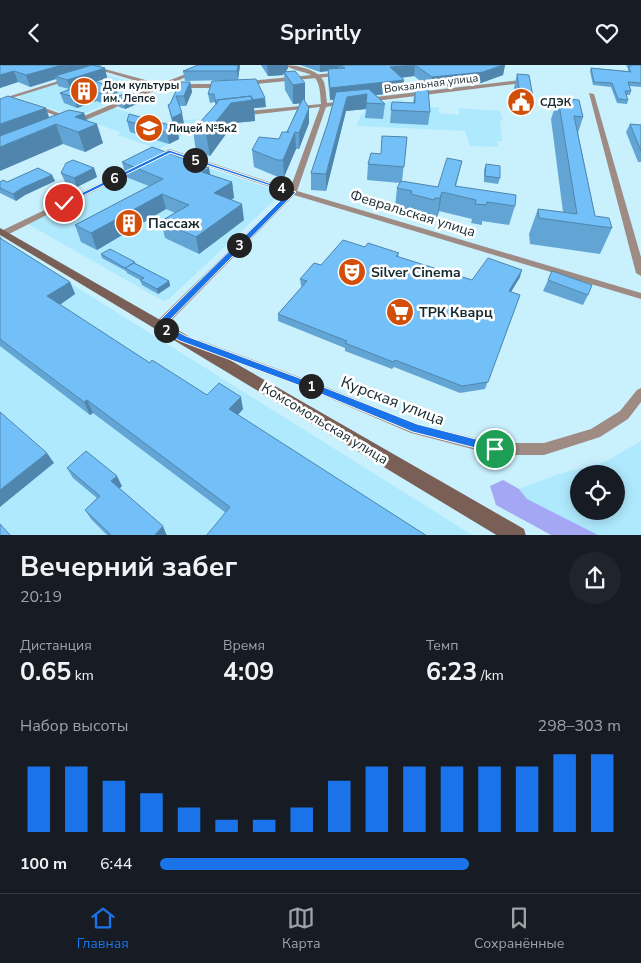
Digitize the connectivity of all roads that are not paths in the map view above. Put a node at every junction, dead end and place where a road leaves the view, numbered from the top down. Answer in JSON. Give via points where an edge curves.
{"nodes":[{"id":1,"x":85,"y":65,"type":"edge"},
{"id":2,"x":214,"y":65,"type":"edge"},
{"id":3,"x":286,"y":65,"type":"edge"},
{"id":4,"x":110,"y":66,"type":"edge"},
{"id":5,"x":101,"y":69,"type":"junction"},
{"id":6,"x":354,"y":73,"type":"edge"},
{"id":7,"x":86,"y":74,"type":"edge"},
{"id":8,"x":316,"y":76,"type":"junction"},
{"id":9,"x":77,"y":77,"type":"edge"},
{"id":10,"x":530,"y":81,"type":"edge"},
{"id":11,"x":160,"y":86,"type":"junction"},
{"id":12,"x":591,"y":94,"type":"dead end"},
{"id":13,"x":20,"y":100,"type":"edge"},
{"id":14,"x":362,"y":101,"type":"edge"},
{"id":15,"x":353,"y":102,"type":"edge"},
{"id":16,"x":29,"y":104,"type":"edge"},
{"id":17,"x":323,"y":106,"type":"junction"},
{"id":18,"x":232,"y":115,"type":"edge"},
{"id":19,"x":76,"y":121,"type":"junction"},
{"id":20,"x":64,"y":126,"type":"edge"},
{"id":21,"x":293,"y":192,"type":"junction"},
{"id":22,"x":2,"y":231,"type":"edge"},
{"id":23,"x":641,"y":273,"type":"edge"},
{"id":24,"x":641,"y":295,"type":"edge"},
{"id":25,"x":159,"y":326,"type":"junction"},
{"id":26,"x":183,"y":339,"type":"junction"},
{"id":27,"x":641,"y":393,"type":"edge"},
{"id":28,"x":517,"y":535,"type":"edge"}],
"edges":[{"from":1,"to":5,"type":"street"},
{"from":2,"to":11,"type":"street"},
{"from":3,"to":8,"type":"street"},
{"from":4,"to":5,"type":"street"},
{"from":5,"to":7,"type":"street"},
{"from":5,"to":11,"type":"street"},
{"from":6,"to":8,"type":"street"},
{"from":8,"to":11,"type":"street","via":[[217,86]]},
{"from":8,"to":17,"type":"street","via":[[321,81]]},
{"from":9,"to":13,"type":"street","via":[[8,96]]},
{"from":10,"to":14,"type":"street","name":"Вокзальная улица"},
{"from":11,"to":19,"type":"street"},
{"from":12,"to":23,"type":"street"},
{"from":15,"to":17,"type":"street"},
{"from":16,"to":19,"type":"street"},
{"from":17,"to":18,"type":"street"},
{"from":17,"to":21,"type":"street"},
{"from":19,"to":20,"type":"street"},
{"from":21,"to":22,"type":"street","name":"Февральская улица","via":[[169,151]]},
{"from":21,"to":24,"type":"street","name":"Февральская улица"},
{"from":21,"to":25,"type":"street"},
{"from":22,"to":25,"type":"main road","name":"Комсомольская улица"},
{"from":25,"to":26,"type":"main road","name":"Комсомольская улица"},
{"from":26,"to":27,"type":"street","name":"Курская улица","via":[[317,388],[416,429],[495,449],[544,449],[595,433],[624,415]]},
{"from":26,"to":28,"type":"main road","name":"Комсомольская улица"}]}
